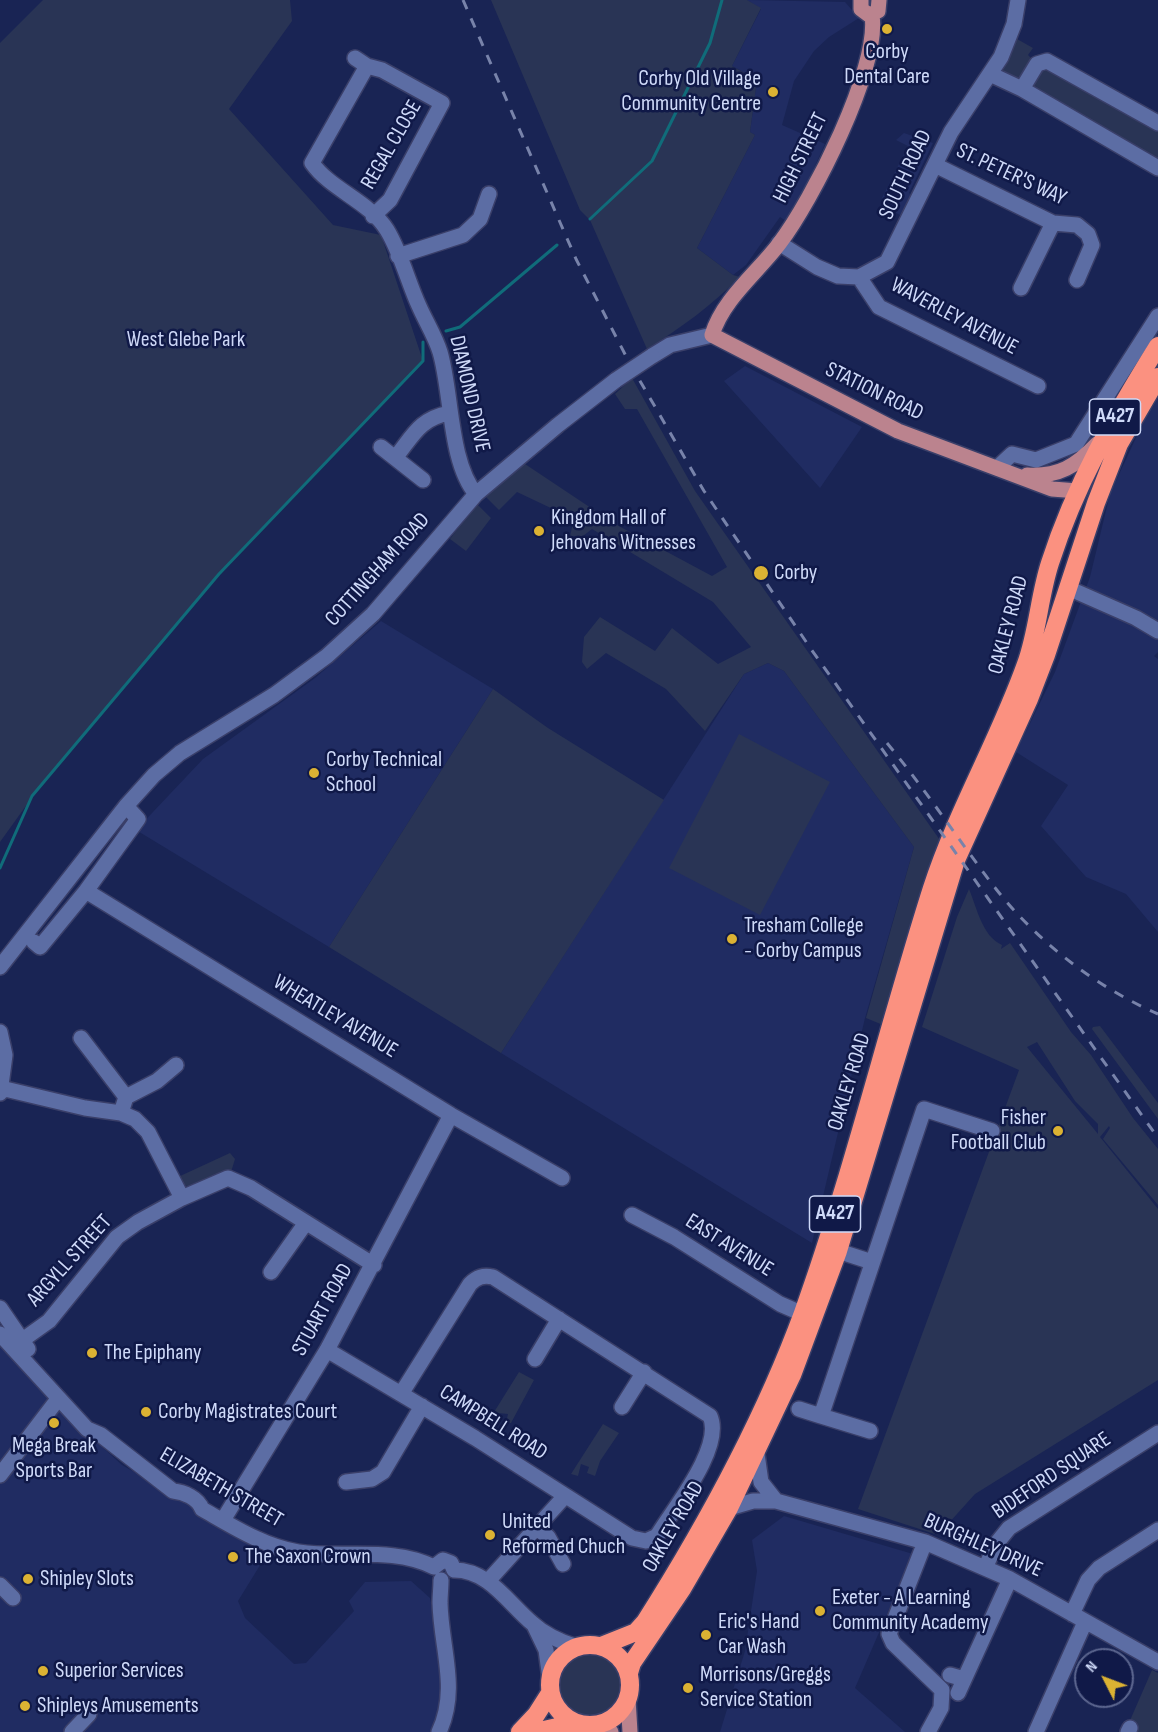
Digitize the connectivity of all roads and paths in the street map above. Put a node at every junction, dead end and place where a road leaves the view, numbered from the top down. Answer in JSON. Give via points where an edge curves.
{"nodes":[{"id":1,"x":861,"y":0,"type":"edge"},
{"id":2,"x":879,"y":0,"type":"edge"},
{"id":3,"x":1018,"y":0,"type":"edge"},
{"id":4,"x":872,"y":15,"type":"junction"},
{"id":5,"x":990,"y":74,"type":"junction"},
{"id":6,"x":1022,"y":89,"type":"junction"},
{"id":7,"x":1158,"y":123,"type":"edge"},
{"id":8,"x":935,"y":165,"type":"junction"},
{"id":9,"x":1158,"y":168,"type":"edge"},
{"id":10,"x":489,"y":194,"type":"dead end"},
{"id":11,"x":373,"y":216,"type":"junction"},
{"id":12,"x":1053,"y":223,"type":"junction"},
{"id":13,"x":779,"y":243,"type":"junction"},
{"id":14,"x":398,"y":256,"type":"junction"},
{"id":15,"x":859,"y":277,"type":"junction"},
{"id":16,"x":1077,"y":280,"type":"dead end"},
{"id":17,"x":1021,"y":288,"type":"dead end"},
{"id":18,"x":1158,"y":316,"type":"edge"},
{"id":19,"x":712,"y":335,"type":"junction"},
{"id":20,"x":1158,"y":346,"type":"edge"},
{"id":21,"x":1158,"y":377,"type":"edge"},
{"id":22,"x":1038,"y":386,"type":"dead end"},
{"id":23,"x":449,"y":413,"type":"junction"},
{"id":24,"x":1111,"y":441,"type":"junction"},
{"id":25,"x":381,"y":447,"type":"dead end"},
{"id":26,"x":395,"y":458,"type":"junction"},
{"id":27,"x":997,"y":468,"type":"junction"},
{"id":28,"x":1021,"y":475,"type":"junction"},
{"id":29,"x":423,"y":480,"type":"dead end"},
{"id":30,"x":1052,"y":489,"type":"junction"},
{"id":31,"x":1078,"y":491,"type":"junction"},
{"id":32,"x":476,"y":494,"type":"junction"},
{"id":33,"x":1066,"y":520,"type":"junction"},
{"id":34,"x":1050,"y":565,"type":"junction"},
{"id":35,"x":1068,"y":588,"type":"junction"},
{"id":36,"x":1038,"y":626,"type":"junction"},
{"id":37,"x":1158,"y":631,"type":"edge"},
{"id":38,"x":126,"y":806,"type":"junction"},
{"id":39,"x":86,"y":891,"type":"junction"},
{"id":40,"x":34,"y":942,"type":"dead end"},
{"id":41,"x":0,"y":967,"type":"edge"},
{"id":42,"x":0,"y":1032,"type":"edge"},
{"id":43,"x":81,"y":1038,"type":"dead end"},
{"id":44,"x":176,"y":1065,"type":"dead end"},
{"id":45,"x":1,"y":1091,"type":"edge"},
{"id":46,"x":126,"y":1097,"type":"junction"},
{"id":47,"x":121,"y":1113,"type":"junction"},
{"id":48,"x":451,"y":1115,"type":"junction"},
{"id":49,"x":992,"y":1131,"type":"dead end"},
{"id":50,"x":562,"y":1178,"type":"dead end"},
{"id":51,"x":183,"y":1198,"type":"junction"},
{"id":52,"x":632,"y":1215,"type":"dead end"},
{"id":53,"x":304,"y":1224,"type":"junction"},
{"id":54,"x":838,"y":1251,"type":"junction"},
{"id":55,"x":872,"y":1262,"type":"junction"},
{"id":56,"x":374,"y":1265,"type":"junction"},
{"id":57,"x":271,"y":1272,"type":"dead end"},
{"id":58,"x":0,"y":1307,"type":"edge"},
{"id":59,"x":0,"y":1313,"type":"edge"},
{"id":60,"x":803,"y":1314,"type":"junction"},
{"id":61,"x":560,"y":1319,"type":"junction"},
{"id":62,"x":0,"y":1334,"type":"edge"},
{"id":63,"x":21,"y":1341,"type":"junction"},
{"id":64,"x":327,"y":1350,"type":"junction"},
{"id":65,"x":535,"y":1359,"type":"dead end"},
{"id":66,"x":644,"y":1372,"type":"junction"},
{"id":67,"x":401,"y":1394,"type":"junction"},
{"id":68,"x":58,"y":1398,"type":"junction"},
{"id":69,"x":422,"y":1406,"type":"junction"},
{"id":70,"x":622,"y":1407,"type":"dead end"},
{"id":71,"x":799,"y":1409,"type":"dead end"},
{"id":72,"x":821,"y":1416,"type":"junction"},
{"id":73,"x":870,"y":1431,"type":"dead end"},
{"id":74,"x":1158,"y":1433,"type":"edge"},
{"id":75,"x":101,"y":1435,"type":"junction"},
{"id":76,"x":757,"y":1454,"type":"junction"},
{"id":77,"x":0,"y":1475,"type":"edge"},
{"id":78,"x":352,"y":1476,"type":"dead end"},
{"id":79,"x":565,"y":1496,"type":"junction"},
{"id":80,"x":776,"y":1501,"type":"junction"},
{"id":81,"x":729,"y":1508,"type":"junction"},
{"id":82,"x":223,"y":1520,"type":"junction"},
{"id":83,"x":537,"y":1528,"type":"junction"},
{"id":84,"x":1158,"y":1530,"type":"edge"},
{"id":85,"x":925,"y":1542,"type":"junction"},
{"id":86,"x":563,"y":1564,"type":"dead end"},
{"id":87,"x":985,"y":1568,"type":"junction"},
{"id":88,"x":437,"y":1574,"type":"junction"},
{"id":89,"x":1010,"y":1579,"type":"junction"},
{"id":90,"x":488,"y":1581,"type":"junction"},
{"id":91,"x":0,"y":1585,"type":"edge"},
{"id":92,"x":14,"y":1598,"type":"dead end"},
{"id":93,"x":1079,"y":1618,"type":"junction"},
{"id":94,"x":533,"y":1625,"type":"junction"},
{"id":95,"x":601,"y":1646,"type":"junction"},
{"id":96,"x":577,"y":1647,"type":"junction"},
{"id":97,"x":1157,"y":1658,"type":"edge"},
{"id":98,"x":629,"y":1673,"type":"junction"},
{"id":99,"x":957,"y":1682,"type":"dead end"},
{"id":100,"x":550,"y":1686,"type":"junction"},
{"id":101,"x":628,"y":1699,"type":"junction"},
{"id":102,"x":89,"y":1714,"type":"dead end"},
{"id":103,"x":575,"y":1723,"type":"junction"},
{"id":104,"x":607,"y":1728,"type":"edge"},
{"id":105,"x":72,"y":1732,"type":"edge"},
{"id":106,"x":439,"y":1732,"type":"edge"},
{"id":107,"x":520,"y":1732,"type":"edge"},
{"id":108,"x":535,"y":1732,"type":"edge"},
{"id":109,"x":630,"y":1732,"type":"edge"},
{"id":110,"x":928,"y":1732,"type":"edge"},
{"id":111,"x":1036,"y":1732,"type":"edge"}],
"edges":[{"from":1,"to":4,"type":"main road","via":[[863,12]]},
{"from":2,"to":4,"type":"main road","via":[[880,8]]},
{"from":3,"to":5,"type":"street","name":"SOUTH ROAD","via":[[1011,34]]},
{"from":4,"to":13,"type":"main road","name":"HIGH STREET","via":[[873,33],[857,92],[816,188]]},
{"from":5,"to":6,"type":"street"},
{"from":5,"to":8,"type":"street","name":"SOUTH ROAD","via":[[962,113]]},
{"from":6,"to":7,"type":"street","via":[[1037,64],[1047,62]]},
{"from":6,"to":9,"type":"street"},
{"from":8,"to":12,"type":"street","name":"ST. PETER'S WAY"},
{"from":8,"to":15,"type":"street","name":"SOUTH ROAD","via":[[892,255],[878,268]]},
{"from":10,"to":14,"type":"street","via":[[480,219],[463,235]]},
{"from":11,"to":11,"type":"street","name":"REGAL CLOSE","via":[[390,200],[442,104],[361,62],[312,163]]},
{"from":11,"to":14,"type":"street","name":"DIAMOND DRIVE","via":[[386,229]]},
{"from":12,"to":16,"type":"street","name":"ST. PETER'S WAY","via":[[1077,225],[1091,239],[1091,249]]},
{"from":12,"to":17,"type":"street"},
{"from":13,"to":15,"type":"street","via":[[828,273]]},
{"from":13,"to":19,"type":"main road","name":"HIGH STREET","via":[[727,305]]},
{"from":14,"to":23,"type":"street","name":"DIAMOND DRIVE","via":[[440,352]]},
{"from":15,"to":22,"type":"street","name":"WAVERLEY AVENUE","via":[[879,307]]},
{"from":18,"to":27,"type":"street","via":[[1076,444],[1036,460],[1012,454]]},
{"from":19,"to":27,"type":"main road","name":"STATION ROAD","via":[[873,419]]},
{"from":19,"to":32,"type":"street","name":"COTTINGHAM ROAD","bridge":true,"via":[[670,345],[616,380]]},
{"from":20,"to":24,"type":"highway","number":"A427"},
{"from":21,"to":24,"type":"highway","number":"A427"},
{"from":23,"to":26,"type":"street","via":[[432,417],[420,426]]},
{"from":23,"to":32,"type":"street","name":"DIAMOND DRIVE","via":[[463,466]]},
{"from":24,"to":28,"type":"main road","name":"STATION ROAD","via":[[1061,472]]},
{"from":24,"to":31,"type":"highway","via":[[1088,488]]},
{"from":24,"to":35,"type":"highway","name":"OAKLEY ROAD","number":"A427","via":[[1096,503]]},
{"from":25,"to":26,"type":"street"},
{"from":26,"to":29,"type":"street"},
{"from":27,"to":28,"type":"main road","name":"STATION ROAD"},
{"from":28,"to":30,"type":"main road","name":"STATION ROAD"},
{"from":30,"to":31,"type":"main road","name":"STATION ROAD"},
{"from":30,"to":33,"type":"main road"},
{"from":31,"to":33,"type":"highway","name":"OAKLEY ROAD","number":"A427"},
{"from":32,"to":38,"type":"street","name":"COTTINGHAM ROAD","via":[[351,635],[274,695],[180,753]]},
{"from":33,"to":34,"type":"highway","name":"OAKLEY ROAD","number":"A427"},
{"from":34,"to":35,"type":"highway"},
{"from":34,"to":36,"type":"highway","name":"OAKLEY ROAD","number":"A427","via":[[1037,611]]},
{"from":35,"to":36,"type":"highway","via":[[1055,592]]},
{"from":35,"to":37,"type":"street"},
{"from":35,"to":54,"type":"highway","name":"OAKLEY ROAD","number":"A427","via":[[1029,699],[956,860]]},
{"from":36,"to":60,"type":"highway","name":"OAKLEY ROAD","number":"A427","via":[[1018,687],[932,888]]},
{"from":38,"to":39,"type":"street","via":[[138,819]]},
{"from":38,"to":41,"type":"street","name":"COTTINGHAM ROAD"},
{"from":39,"to":40,"type":"street","via":[[40,947]]},
{"from":39,"to":48,"type":"street","name":"WHEATLEY AVENUE"},
{"from":42,"to":45,"type":"street","via":[[5,1055]]},
{"from":43,"to":46,"type":"street"},
{"from":44,"to":46,"type":"street","via":[[160,1084]]},
{"from":45,"to":47,"type":"street"},
{"from":46,"to":47,"type":"street"},
{"from":47,"to":51,"type":"street","via":[[135,1119],[148,1132]]},
{"from":48,"to":50,"type":"street","name":"WHEATLEY AVENUE"},
{"from":48,"to":56,"type":"street","name":"STUART ROAD"},
{"from":49,"to":55,"type":"street","via":[[917,1106]]},
{"from":51,"to":53,"type":"street","name":"ARGYLL STREET","via":[[228,1178],[251,1188]]},
{"from":51,"to":63,"type":"street","name":"ARGYLL STREET","via":[[117,1237],[49,1321]]},
{"from":52,"to":60,"type":"street","name":"EAST AVENUE"},
{"from":53,"to":56,"type":"street","name":"ARGYLL STREET"},
{"from":53,"to":57,"type":"street"},
{"from":54,"to":55,"type":"street"},
{"from":54,"to":76,"type":"highway","name":"OAKLEY ROAD","number":"A427","via":[[792,1376]]},
{"from":55,"to":72,"type":"street"},
{"from":56,"to":64,"type":"street","name":"STUART ROAD"},
{"from":58,"to":59,"type":"street"},
{"from":58,"to":63,"type":"street","name":"ELIZABETH STREET"},
{"from":60,"to":95,"type":"highway","name":"OAKLEY ROAD","number":"A427","via":[[744,1449],[675,1575],[636,1632]]},
{"from":61,"to":65,"type":"street"},
{"from":61,"to":66,"type":"street"},
{"from":61,"to":67,"type":"street","via":[[493,1277],[475,1279]]},
{"from":62,"to":68,"type":"street","name":"ELIZABETH STREET"},
{"from":63,"to":75,"type":"street","name":"ELIZABETH STREET"},
{"from":64,"to":67,"type":"street","name":"CAMPBELL ROAD"},
{"from":64,"to":82,"type":"street","name":"STUART ROAD"},
{"from":66,"to":70,"type":"street"},
{"from":66,"to":79,"type":"street","name":"CAMPBELL ROAD","via":[[710,1416],[714,1426],[709,1451],[657,1536],[646,1541],[632,1538]]},
{"from":67,"to":69,"type":"street","name":"CAMPBELL ROAD"},
{"from":68,"to":75,"type":"street","name":"ELIZABETH STREET","via":[[87,1429]]},
{"from":68,"to":77,"type":"street"},
{"from":69,"to":78,"type":"street","via":[[383,1472],[372,1479]]},
{"from":69,"to":79,"type":"street","name":"CAMPBELL ROAD"},
{"from":71,"to":72,"type":"street"},
{"from":72,"to":73,"type":"street"},
{"from":74,"to":87,"type":"street","name":"BIDEFORD SQUARE","via":[[1009,1528]]},
{"from":75,"to":82,"type":"street","name":"ELIZABETH STREET","via":[[173,1491],[177,1499]]},
{"from":76,"to":80,"type":"street","via":[[761,1482]]},
{"from":76,"to":81,"type":"highway","name":"OAKLEY ROAD","number":"A427"},
{"from":79,"to":83,"type":"street"},
{"from":80,"to":81,"type":"street","name":"BURGHLEY DRIVE","via":[[753,1501]]},
{"from":80,"to":85,"type":"street","name":"BURGHLEY DRIVE"},
{"from":81,"to":98,"type":"highway","name":"OAKLEY ROAD","number":"A427"},
{"from":82,"to":88,"type":"street","name":"ELIZABETH STREET","via":[[276,1547],[350,1556],[407,1556]]},
{"from":83,"to":86,"type":"street","via":[[548,1536]]},
{"from":83,"to":90,"type":"street"},
{"from":84,"to":93,"type":"street","via":[[1099,1568],[1088,1580]]},
{"from":85,"to":87,"type":"street","name":"BURGHLEY DRIVE"},
{"from":85,"to":110,"type":"street","via":[[889,1634],[893,1643],[942,1690],[940,1708]]},
{"from":87,"to":89,"type":"street","name":"BURGHLEY DRIVE"},
{"from":88,"to":90,"type":"street","name":"ELIZABETH STREET","via":[[443,1560],[451,1563],[454,1570],[466,1570]]},
{"from":88,"to":106,"type":"street","via":[[450,1690]]},
{"from":89,"to":93,"type":"street","name":"BURGHLEY DRIVE"},
{"from":89,"to":99,"type":"street"},
{"from":90,"to":94,"type":"street"},
{"from":91,"to":92,"type":"street"},
{"from":93,"to":97,"type":"street","name":"BURGHLEY DRIVE"},
{"from":93,"to":111,"type":"street"},
{"from":94,"to":96,"type":"street"},
{"from":94,"to":100,"type":"street","via":[[546,1650]]},
{"from":95,"to":96,"type":"highway"},
{"from":95,"to":98,"type":"highway","via":[[613,1652]]},
{"from":96,"to":100,"type":"highway","via":[[554,1666]]},
{"from":98,"to":101,"type":"highway"},
{"from":100,"to":103,"type":"highway","via":[[560,1711]]},
{"from":100,"to":107,"type":"highway","via":[[536,1715]]},
{"from":101,"to":104,"type":"highway"},
{"from":101,"to":109,"type":"main road"},
{"from":102,"to":105,"type":"street"},
{"from":103,"to":104,"type":"highway"},
{"from":103,"to":108,"type":"highway"}]}
